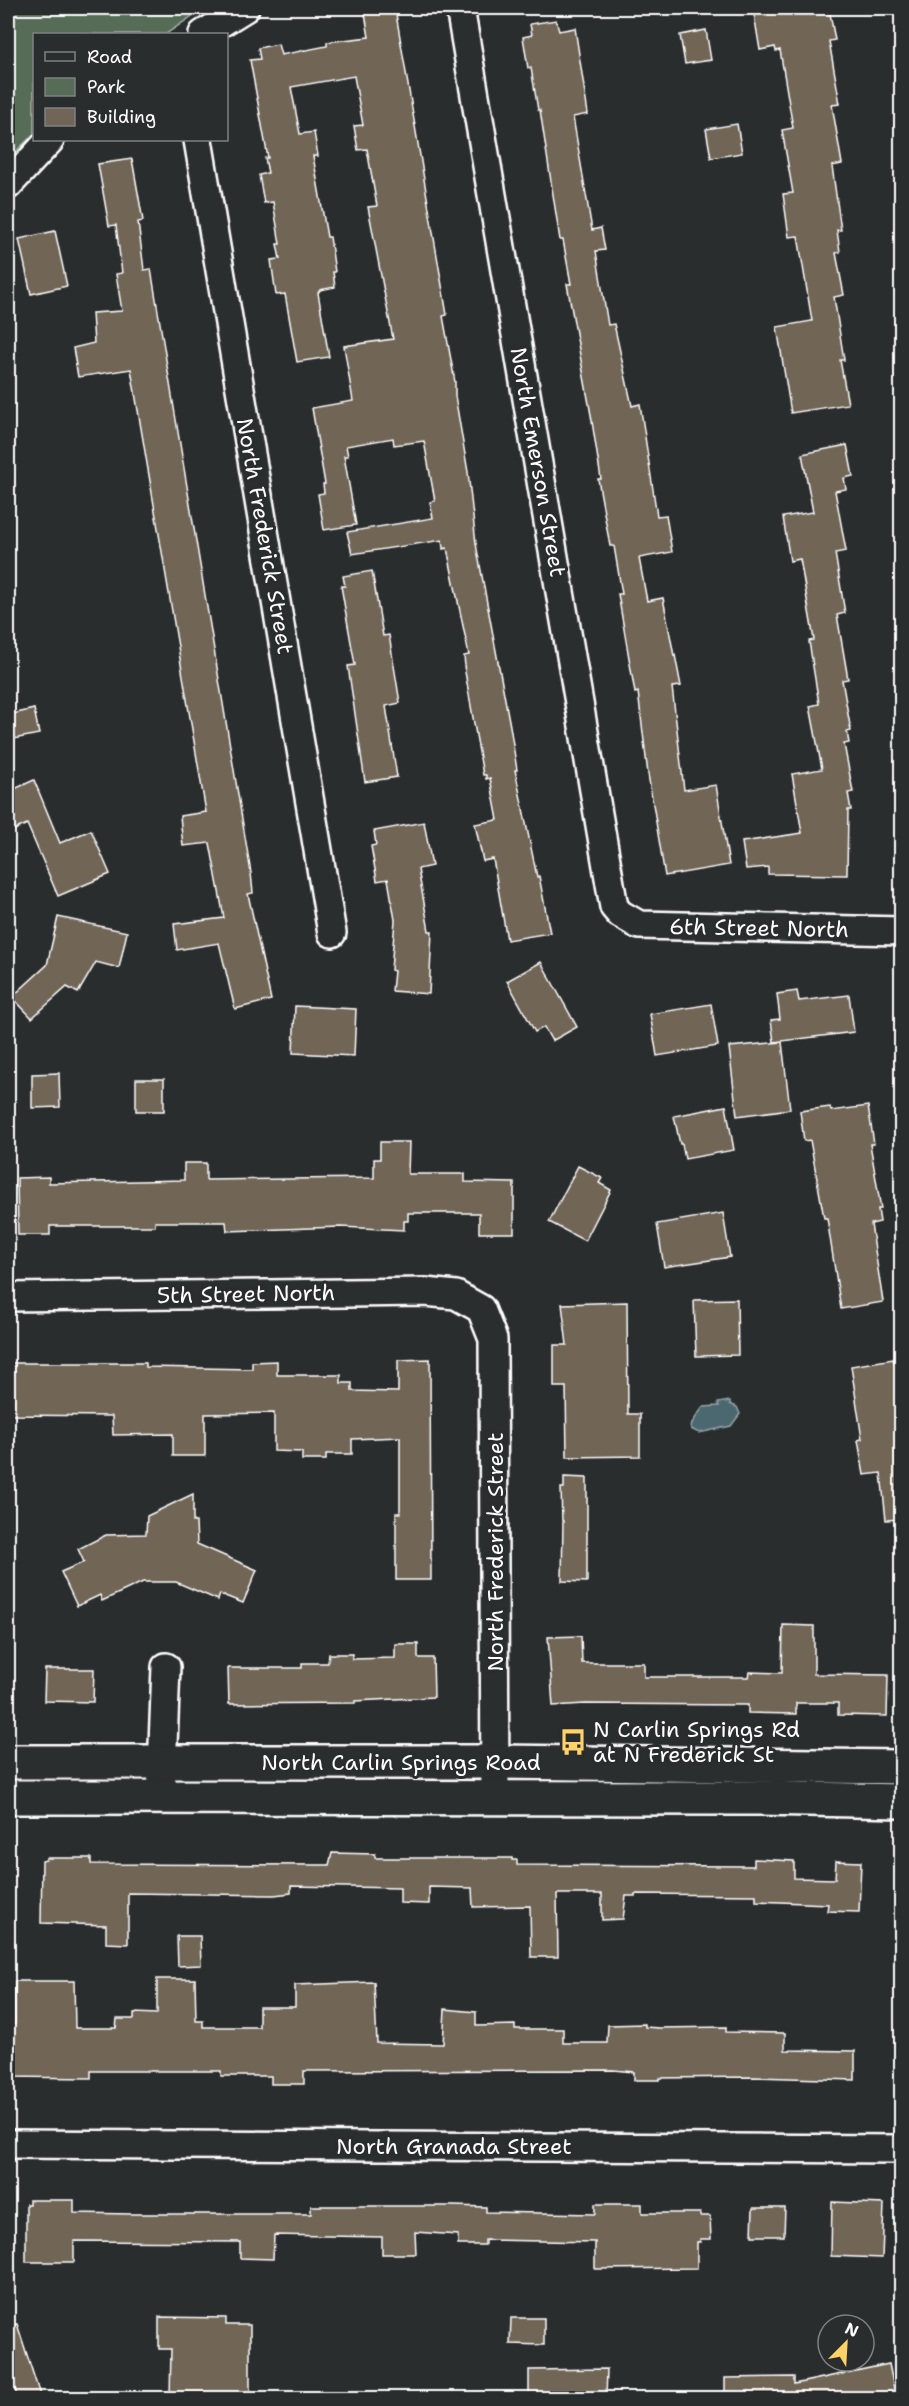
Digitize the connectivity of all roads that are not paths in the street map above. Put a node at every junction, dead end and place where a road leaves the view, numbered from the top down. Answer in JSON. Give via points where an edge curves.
{"nodes":[{"id":1,"x":245,"y":8,"type":"edge"},
{"id":2,"x":460,"y":8,"type":"edge"},
{"id":3,"x":206,"y":33,"type":"edge"},
{"id":4,"x":49,"y":141,"type":"edge"},
{"id":5,"x":198,"y":141,"type":"edge"},
{"id":6,"x":8,"y":185,"type":"edge"},
{"id":7,"x":620,"y":914,"type":"joint"},
{"id":8,"x":902,"y":931,"type":"edge"},
{"id":9,"x":332,"y":933,"type":"dead end"},
{"id":10,"x":8,"y":1297,"type":"edge"},
{"id":11,"x":481,"y":1309,"type":"joint"},
{"id":12,"x":166,"y":1667,"type":"dead end"},
{"id":13,"x":8,"y":1762,"type":"edge"},
{"id":14,"x":496,"y":1762,"type":"junction"},
{"id":15,"x":161,"y":1763,"type":"junction"},
{"id":16,"x":902,"y":1767,"type":"edge"},
{"id":17,"x":8,"y":1797,"type":"edge"},
{"id":18,"x":161,"y":1797,"type":"junction"},
{"id":19,"x":495,"y":1798,"type":"junction"},
{"id":20,"x":902,"y":1801,"type":"edge"},
{"id":21,"x":8,"y":2144,"type":"edge"},
{"id":22,"x":902,"y":2149,"type":"edge"}],
"edges":[{"from":1,"to":3,"type":"street"},
{"from":2,"to":7,"type":"street","name":"North Emerson Street","via":[[614,907]]},
{"from":4,"to":6,"type":"street"},
{"from":5,"to":9,"type":"street","name":"North Frederick Street"},
{"from":7,"to":8,"type":"street","name":"6th Street North","via":[[639,926]]},
{"from":10,"to":11,"type":"street","name":"5th Street North","via":[[425,1292],[456,1295]]},
{"from":11,"to":14,"type":"street","name":"North Frederick Street","via":[[493,1339]]},
{"from":12,"to":15,"type":"street"},
{"from":13,"to":15,"type":"main road","name":"North Carlin Springs Road"},
{"from":14,"to":15,"type":"main road","name":"North Carlin Springs Road"},
{"from":14,"to":16,"type":"main road","name":"North Carlin Springs Road"},
{"from":14,"to":19,"type":"street","name":"North Frederick Street"},
{"from":15,"to":18,"type":"street"},
{"from":17,"to":18,"type":"main road","name":"North Carlin Springs Road"},
{"from":18,"to":19,"type":"main road","name":"North Carlin Springs Road"},
{"from":19,"to":20,"type":"main road","name":"North Carlin Springs Road"},
{"from":21,"to":22,"type":"street","name":"North Granada Street"}]}
